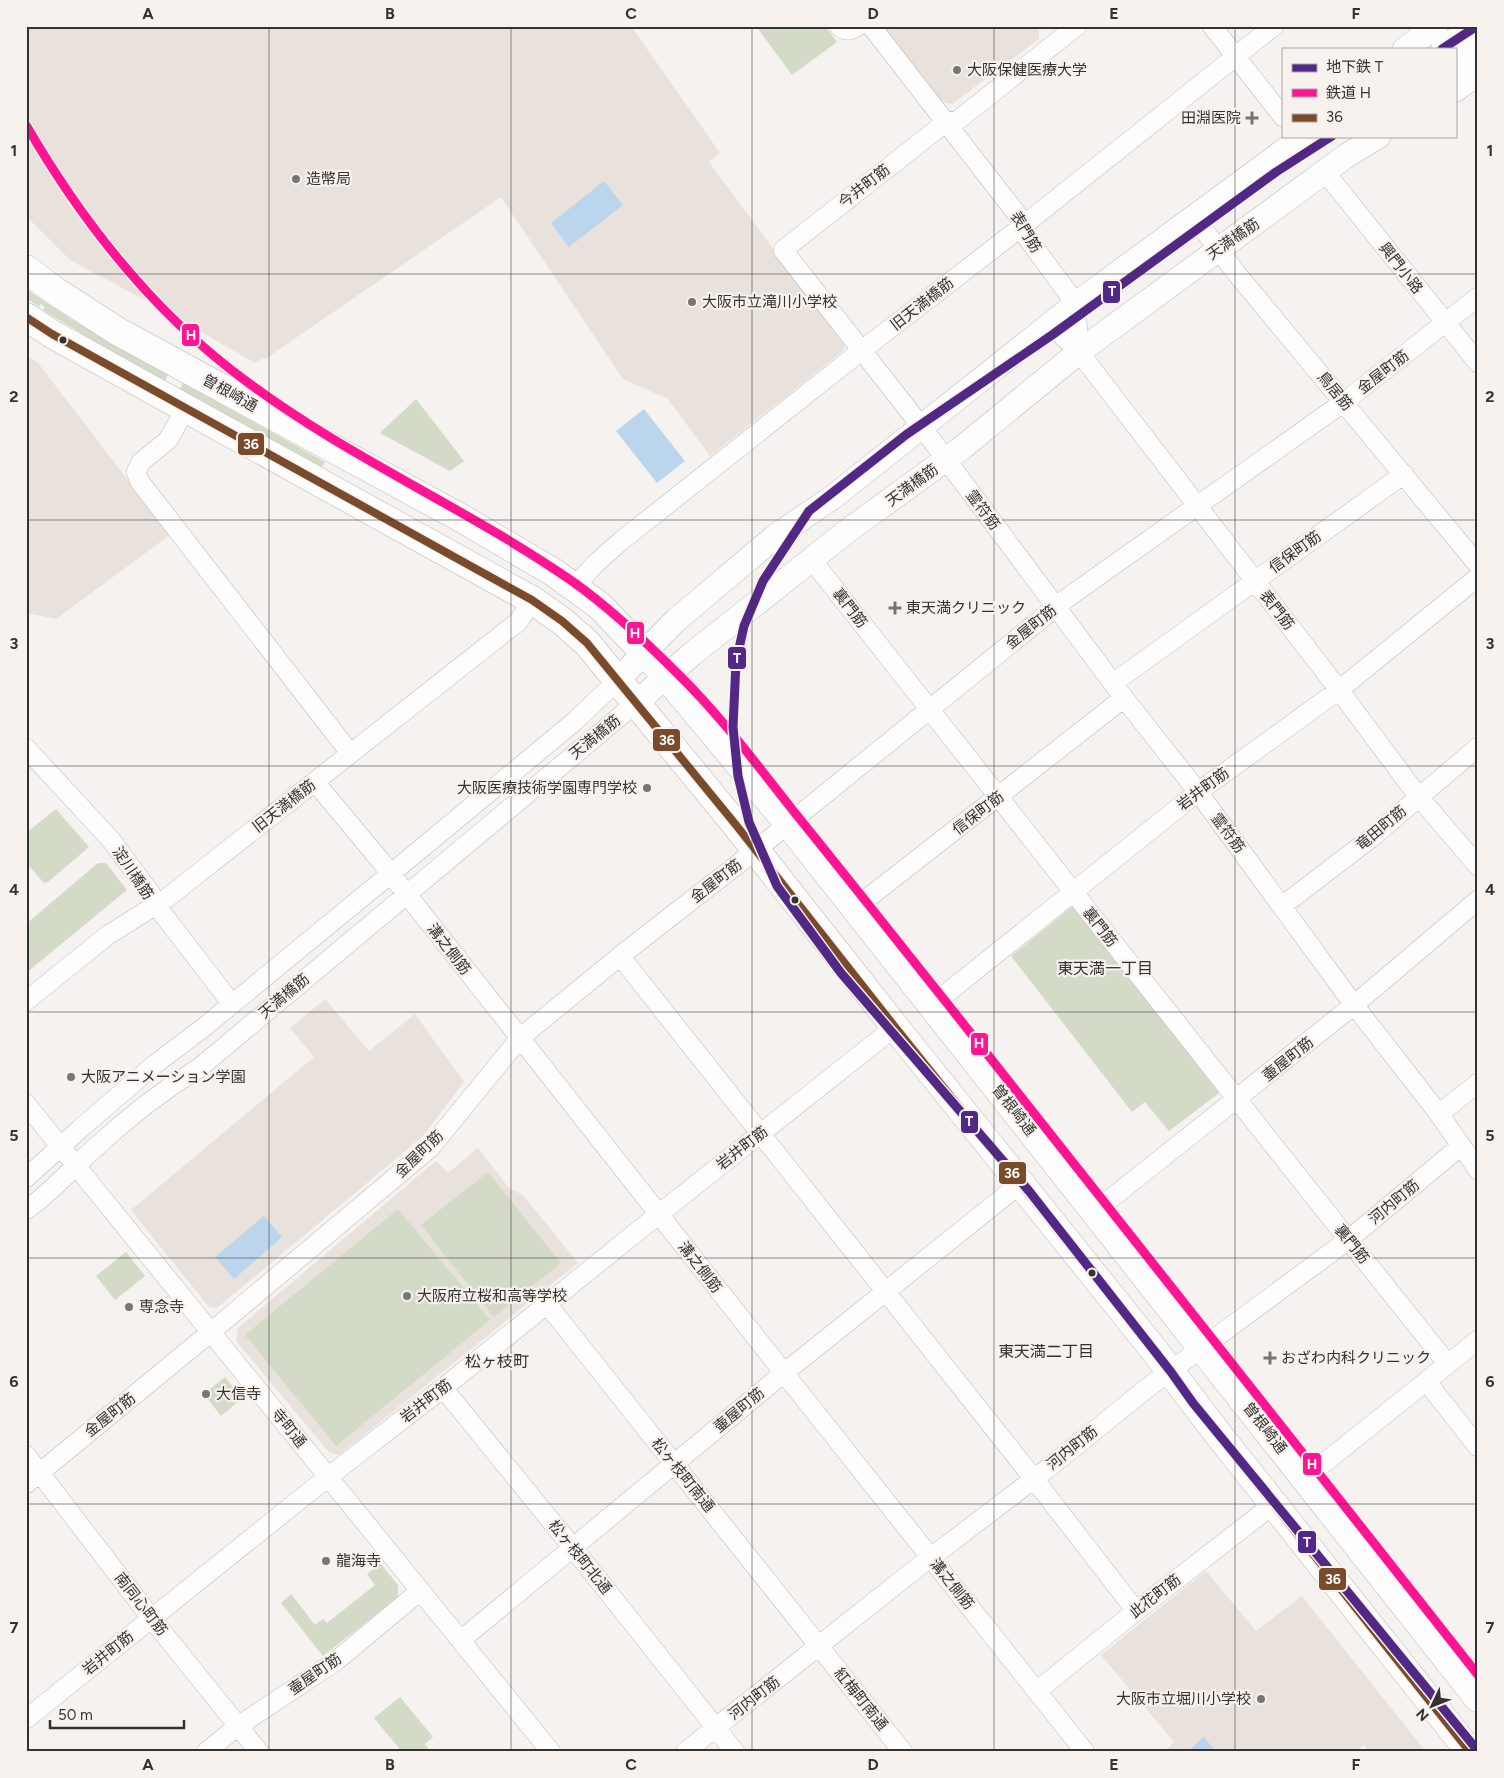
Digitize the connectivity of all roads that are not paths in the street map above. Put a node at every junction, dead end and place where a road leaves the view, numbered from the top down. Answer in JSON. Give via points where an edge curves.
{"nodes":[{"id":1,"x":839,"y":26,"type":"edge"},
{"id":2,"x":858,"y":26,"type":"edge"},
{"id":3,"x":871,"y":26,"type":"edge"},
{"id":4,"x":1077,"y":26,"type":"edge"},
{"id":5,"x":1212,"y":26,"type":"edge"},
{"id":6,"x":1274,"y":26,"type":"edge"},
{"id":7,"x":1436,"y":26,"type":"edge"},
{"id":8,"x":1474,"y":26,"type":"edge"},
{"id":9,"x":1054,"y":33,"type":"edge"},
{"id":10,"x":1406,"y":48,"type":"edge"},
{"id":11,"x":1444,"y":48,"type":"edge"},
{"id":12,"x":1478,"y":48,"type":"edge"},
{"id":13,"x":1236,"y":56,"type":"junction"},
{"id":14,"x":1456,"y":63,"type":"edge"},
{"id":15,"x":1478,"y":74,"type":"edge"},
{"id":16,"x":1456,"y":89,"type":"edge"},
{"id":17,"x":1282,"y":116,"type":"edge"},
{"id":18,"x":946,"y":123,"type":"junction"},
{"id":19,"x":1301,"y":138,"type":"edge"},
{"id":20,"x":1365,"y":138,"type":"edge"},
{"id":21,"x":1376,"y":138,"type":"edge"},
{"id":22,"x":1346,"y":156,"type":"junction"},
{"id":23,"x":1325,"y":172,"type":"junction"},
{"id":24,"x":1194,"y":217,"type":"junction"},
{"id":25,"x":1020,"y":228,"type":"junction"},
{"id":26,"x":783,"y":250,"type":"joint"},
{"id":27,"x":1218,"y":250,"type":"junction"},
{"id":28,"x":26,"y":269,"type":"edge"},
{"id":29,"x":1478,"y":297,"type":"edge"},
{"id":30,"x":1076,"y":304,"type":"junction"},
{"id":31,"x":26,"y":316,"type":"edge"},
{"id":32,"x":1445,"y":323,"type":"junction"},
{"id":33,"x":1050,"y":324,"type":"junction"},
{"id":34,"x":861,"y":351,"type":"junction"},
{"id":35,"x":1079,"y":352,"type":"junction"},
{"id":36,"x":1478,"y":363,"type":"edge"},
{"id":37,"x":1344,"y":402,"type":"junction"},
{"id":38,"x":186,"y":408,"type":"junction"},
{"id":39,"x":921,"y":426,"type":"junction"},
{"id":40,"x":945,"y":460,"type":"junction"},
{"id":41,"x":1404,"y":474,"type":"junction"},
{"id":42,"x":1197,"y":506,"type":"junction"},
{"id":43,"x":811,"y":560,"type":"junction"},
{"id":44,"x":1478,"y":565,"type":"edge"},
{"id":45,"x":1478,"y":577,"type":"edge"},
{"id":46,"x":1255,"y":581,"type":"junction"},
{"id":47,"x":575,"y":586,"type":"junction"},
{"id":48,"x":532,"y":600,"type":"junction"},
{"id":49,"x":1056,"y":607,"type":"junction"},
{"id":50,"x":644,"y":653,"type":"junction"},
{"id":51,"x":667,"y":677,"type":"junction"},
{"id":52,"x":617,"y":681,"type":"junction"},
{"id":53,"x":1113,"y":682,"type":"junction"},
{"id":54,"x":1339,"y":690,"type":"junction"},
{"id":55,"x":1124,"y":698,"type":"junction"},
{"id":56,"x":636,"y":703,"type":"junction"},
{"id":57,"x":930,"y":710,"type":"junction"},
{"id":58,"x":26,"y":748,"type":"edge"},
{"id":59,"x":1478,"y":748,"type":"edge"},
{"id":60,"x":350,"y":753,"type":"junction"},
{"id":61,"x":315,"y":782,"type":"junction"},
{"id":62,"x":1198,"y":792,"type":"junction"},
{"id":63,"x":999,"y":796,"type":"junction"},
{"id":64,"x":1418,"y":796,"type":"junction"},
{"id":65,"x":788,"y":823,"type":"junction"},
{"id":66,"x":756,"y":850,"type":"junction"},
{"id":67,"x":1478,"y":866,"type":"edge"},
{"id":68,"x":390,"y":874,"type":"junction"},
{"id":69,"x":1072,"y":892,"type":"junction"},
{"id":70,"x":406,"y":894,"type":"junction"},
{"id":71,"x":1478,"y":900,"type":"edge"},
{"id":72,"x":154,"y":904,"type":"junction"},
{"id":73,"x":1282,"y":906,"type":"junction"},
{"id":74,"x":855,"y":908,"type":"junction"},
{"id":75,"x":620,"y":956,"type":"junction"},
{"id":76,"x":26,"y":1001,"type":"edge"},
{"id":77,"x":232,"y":1004,"type":"junction"},
{"id":78,"x":932,"y":1005,"type":"junction"},
{"id":79,"x":1354,"y":1005,"type":"junction"},
{"id":80,"x":895,"y":1027,"type":"junction"},
{"id":81,"x":520,"y":1038,"type":"junction"},
{"id":82,"x":1478,"y":1083,"type":"edge"},
{"id":83,"x":1237,"y":1099,"type":"junction"},
{"id":84,"x":26,"y":1104,"type":"edge"},
{"id":85,"x":1439,"y":1114,"type":"junction"},
{"id":86,"x":761,"y":1134,"type":"junction"},
{"id":87,"x":1460,"y":1146,"type":"junction"},
{"id":88,"x":61,"y":1147,"type":"junction"},
{"id":89,"x":76,"y":1166,"type":"junction"},
{"id":90,"x":1478,"y":1170,"type":"edge"},
{"id":91,"x":26,"y":1178,"type":"edge"},
{"id":92,"x":1020,"y":1184,"type":"junction"},
{"id":93,"x":26,"y":1210,"type":"edge"},
{"id":94,"x":1094,"y":1212,"type":"junction"},
{"id":95,"x":659,"y":1214,"type":"junction"},
{"id":96,"x":1348,"y":1240,"type":"junction"},
{"id":97,"x":885,"y":1291,"type":"junction"},
{"id":98,"x":547,"y":1304,"type":"junction"},
{"id":99,"x":211,"y":1332,"type":"junction"},
{"id":100,"x":1478,"y":1340,"type":"edge"},
{"id":101,"x":1202,"y":1348,"type":"junction"},
{"id":102,"x":1447,"y":1364,"type":"junction"},
{"id":103,"x":1171,"y":1372,"type":"junction"},
{"id":104,"x":784,"y":1373,"type":"junction"},
{"id":105,"x":1426,"y":1382,"type":"junction"},
{"id":106,"x":442,"y":1388,"type":"junction"},
{"id":107,"x":1478,"y":1447,"type":"edge"},
{"id":108,"x":26,"y":1455,"type":"edge"},
{"id":109,"x":674,"y":1464,"type":"junction"},
{"id":110,"x":328,"y":1477,"type":"junction"},
{"id":111,"x":33,"y":1478,"type":"edge"},
{"id":112,"x":1034,"y":1479,"type":"junction"},
{"id":113,"x":1304,"y":1479,"type":"junction"},
{"id":114,"x":1274,"y":1504,"type":"junction"},
{"id":115,"x":573,"y":1548,"type":"junction"},
{"id":116,"x":931,"y":1558,"type":"junction"},
{"id":117,"x":420,"y":1591,"type":"junction"},
{"id":118,"x":1136,"y":1611,"type":"junction"},
{"id":119,"x":152,"y":1618,"type":"junction"},
{"id":120,"x":461,"y":1640,"type":"junction"},
{"id":121,"x":820,"y":1646,"type":"junction"},
{"id":122,"x":1037,"y":1691,"type":"junction"},
{"id":123,"x":1478,"y":1698,"type":"edge"},
{"id":124,"x":26,"y":1719,"type":"edge"},
{"id":125,"x":238,"y":1726,"type":"junction"},
{"id":126,"x":716,"y":1728,"type":"junction"},
{"id":127,"x":206,"y":1752,"type":"edge"},
{"id":128,"x":259,"y":1752,"type":"edge"},
{"id":129,"x":551,"y":1752,"type":"edge"},
{"id":130,"x":685,"y":1752,"type":"edge"},
{"id":131,"x":735,"y":1752,"type":"edge"},
{"id":132,"x":903,"y":1752,"type":"edge"},
{"id":133,"x":1085,"y":1752,"type":"edge"},
{"id":134,"x":1470,"y":1752,"type":"edge"}],
"edges":[{"from":1,"to":2,"type":"street","via":[[849,31]]},
{"from":3,"to":18,"type":"street","name":"表門筋"},
{"from":4,"to":9,"type":"street","name":"今井町筋"},
{"from":5,"to":13,"type":"street"},
{"from":6,"to":13,"type":"street","name":"旧天満橋筋"},
{"from":7,"to":10,"type":"main road"},
{"from":8,"to":11,"type":"main road"},
{"from":9,"to":18,"type":"street","name":"今井町筋","via":[[958,120]]},
{"from":12,"to":14,"type":"main road"},
{"from":13,"to":17,"type":"street"},
{"from":13,"to":25,"type":"street","name":"旧天満橋筋"},
{"from":15,"to":16,"type":"main road"},
{"from":18,"to":25,"type":"street","name":"表門筋","via":[[1020,218]]},
{"from":18,"to":26,"type":"street","name":"今井町筋"},
{"from":19,"to":24,"type":"main road","name":"天満橋筋"},
{"from":20,"to":22,"type":"main road","name":"天満橋筋"},
{"from":21,"to":22,"type":"main road","name":"天満橋筋"},
{"from":22,"to":23,"type":"main road","name":"天満橋筋"},
{"from":23,"to":27,"type":"main road","name":"天満橋筋"},
{"from":23,"to":32,"type":"street","name":"興門小路"},
{"from":24,"to":27,"type":"street","name":"鳥居筋"},
{"from":24,"to":30,"type":"main road","name":"天満橋筋"},
{"from":25,"to":30,"type":"street","name":"表門筋"},
{"from":25,"to":34,"type":"street","name":"旧天満橋筋"},
{"from":26,"to":34,"type":"street","name":"霊符筋"},
{"from":27,"to":35,"type":"main road","name":"天満橋筋"},
{"from":27,"to":37,"type":"street","name":"鳥居筋"},
{"from":28,"to":47,"type":"highway","name":"曽根崎通","via":[[55,292],[117,331],[461,518]]},
{"from":29,"to":32,"type":"street","name":"金屋町筋"},
{"from":30,"to":33,"type":"main road","name":"天満橋筋"},
{"from":30,"to":35,"type":"street"},
{"from":31,"to":38,"type":"highway"},
{"from":32,"to":36,"type":"street","name":"興門小路"},
{"from":32,"to":37,"type":"street","name":"金屋町筋"},
{"from":33,"to":35,"type":"street","name":"表門筋"},
{"from":33,"to":39,"type":"main road","name":"天満橋筋"},
{"from":34,"to":39,"type":"street","name":"霊符筋"},
{"from":34,"to":47,"type":"street","name":"旧天満橋筋","via":[[621,541]]},
{"from":35,"to":40,"type":"main road","name":"天満橋筋"},
{"from":35,"to":42,"type":"street","name":"表門筋"},
{"from":37,"to":41,"type":"street","name":"鳥居筋"},
{"from":37,"to":42,"type":"street","name":"金屋町筋"},
{"from":38,"to":48,"type":"highway"},
{"from":38,"to":60,"type":"street","via":[[168,440],[141,462],[136,472],[140,482]]},
{"from":39,"to":40,"type":"street","name":"霊符筋"},
{"from":39,"to":50,"type":"main road","name":"天満橋筋","via":[[832,497],[777,535],[675,621]]},
{"from":40,"to":43,"type":"main road","name":"天満橋筋"},
{"from":40,"to":49,"type":"street","name":"霊符筋"},
{"from":41,"to":44,"type":"street","name":"鳥居筋"},
{"from":41,"to":46,"type":"street","name":"信保町筋"},
{"from":42,"to":46,"type":"street","name":"表門筋"},
{"from":42,"to":49,"type":"street","name":"金屋町筋"},
{"from":43,"to":51,"type":"main road","name":"天満橋筋"},
{"from":43,"to":57,"type":"street","name":"裏門筋"},
{"from":45,"to":54,"type":"street","name":"岩井町筋"},
{"from":46,"to":53,"type":"street","name":"信保町筋"},
{"from":46,"to":54,"type":"street","name":"表門筋"},
{"from":47,"to":50,"type":"highway","name":"曽根崎通","via":[[600,606]]},
{"from":48,"to":52,"type":"highway","via":[[562,620],[587,643]]},
{"from":48,"to":60,"type":"street","name":"旧天満橋筋","via":[[519,621]]},
{"from":49,"to":53,"type":"street","name":"霊符筋"},
{"from":49,"to":57,"type":"street","name":"金屋町筋"},
{"from":50,"to":51,"type":"highway","name":"曽根崎通"},
{"from":50,"to":52,"type":"main road","name":"天満橋筋"},
{"from":51,"to":56,"type":"main road","name":"天満橋筋"},
{"from":51,"to":65,"type":"highway","name":"曽根崎通"},
{"from":52,"to":56,"type":"highway"},
{"from":52,"to":68,"type":"street","name":"天満橋筋","via":[[575,721]]},
{"from":53,"to":55,"type":"street","name":"霊符筋"},
{"from":54,"to":62,"type":"street","name":"岩井町筋"},
{"from":54,"to":64,"type":"street","name":"表門筋"},
{"from":55,"to":62,"type":"street","name":"霊符筋"},
{"from":55,"to":63,"type":"street","name":"信保町筋"},
{"from":56,"to":66,"type":"highway"},
{"from":56,"to":70,"type":"street","name":"天満橋筋"},
{"from":57,"to":63,"type":"street","name":"裏門筋"},
{"from":57,"to":65,"type":"street","name":"金屋町筋"},
{"from":58,"to":72,"type":"street","name":"淀川橋筋","via":[[128,862],[151,894]]},
{"from":59,"to":64,"type":"street","name":"竜田町筋"},
{"from":60,"to":61,"type":"street","name":"旧天満橋筋"},
{"from":61,"to":68,"type":"street","name":"溝之側筋"},
{"from":61,"to":72,"type":"street","name":"旧天満橋筋","via":[[167,898]]},
{"from":62,"to":69,"type":"street","name":"岩井町筋"},
{"from":62,"to":73,"type":"street","name":"霊符筋"},
{"from":63,"to":69,"type":"street","name":"裏門筋"},
{"from":63,"to":74,"type":"street","name":"信保町筋"},
{"from":64,"to":67,"type":"street","name":"表門筋"},
{"from":64,"to":73,"type":"street","name":"竜田町筋","via":[[1371,838]]},
{"from":65,"to":66,"type":"street","name":"金屋町筋"},
{"from":65,"to":74,"type":"highway","name":"曽根崎通"},
{"from":66,"to":75,"type":"street","name":"金屋町筋"},
{"from":66,"to":80,"type":"highway"},
{"from":68,"to":70,"type":"street","name":"溝之側筋"},
{"from":68,"to":77,"type":"street","name":"天満橋筋"},
{"from":69,"to":78,"type":"street","name":"岩井町筋"},
{"from":69,"to":83,"type":"street","name":"裏門筋"},
{"from":70,"to":81,"type":"street","name":"溝之側筋"},
{"from":70,"to":89,"type":"street","name":"天満橋筋","via":[[199,1068],[170,1086]]},
{"from":71,"to":79,"type":"street","name":"壷屋町筋"},
{"from":72,"to":76,"type":"street","name":"旧天満橋筋","via":[[108,935]]},
{"from":72,"to":77,"type":"street","name":"淀川橋筋"},
{"from":73,"to":79,"type":"street","name":"霊符筋"},
{"from":74,"to":78,"type":"highway","name":"曽根崎通"},
{"from":75,"to":81,"type":"street","name":"金屋町筋"},
{"from":75,"to":86,"type":"street"},
{"from":77,"to":88,"type":"street","name":"天満橋筋"},
{"from":78,"to":94,"type":"highway","name":"曽根崎通"},
{"from":79,"to":83,"type":"street","name":"壷屋町筋"},
{"from":79,"to":85,"type":"street","name":"霊符筋"},
{"from":80,"to":86,"type":"street","name":"岩井町筋"},
{"from":80,"to":92,"type":"highway"},
{"from":81,"to":95,"type":"street","name":"溝之側筋"},
{"from":81,"to":99,"type":"street","name":"金屋町筋","via":[[430,1148]]},
{"from":82,"to":85,"type":"street"},
{"from":83,"to":94,"type":"street","name":"壷屋町筋"},
{"from":83,"to":96,"type":"street","name":"裏門筋"},
{"from":84,"to":88,"type":"street","name":"寺町通"},
{"from":85,"to":87,"type":"street","name":"霊符筋"},
{"from":86,"to":95,"type":"street","name":"岩井町筋"},
{"from":86,"to":97,"type":"street"},
{"from":87,"to":90,"type":"street","name":"霊符筋"},
{"from":87,"to":96,"type":"street","name":"河内町筋"},
{"from":88,"to":89,"type":"street","name":"寺町通"},
{"from":88,"to":91,"type":"street","name":"天満橋筋"},
{"from":89,"to":93,"type":"street","name":"天満橋筋"},
{"from":89,"to":99,"type":"street","name":"寺町通"},
{"from":92,"to":97,"type":"street","name":"壷屋町筋"},
{"from":92,"to":103,"type":"highway"},
{"from":94,"to":101,"type":"highway","name":"曽根崎通"},
{"from":95,"to":98,"type":"street","name":"岩井町筋"},
{"from":95,"to":104,"type":"street","name":"溝之側筋"},
{"from":96,"to":101,"type":"street","name":"河内町筋"},
{"from":96,"to":102,"type":"street","name":"裏門筋"},
{"from":97,"to":104,"type":"street","name":"壷屋町筋"},
{"from":97,"to":112,"type":"street"},
{"from":98,"to":106,"type":"street","name":"岩井町筋"},
{"from":98,"to":109,"type":"street","name":"松ヶ枝町南通"},
{"from":99,"to":110,"type":"street","name":"寺町通"},
{"from":99,"to":111,"type":"street","name":"金屋町筋"},
{"from":100,"to":102,"type":"street"},
{"from":101,"to":103,"type":"street","name":"河内町筋"},
{"from":101,"to":113,"type":"highway","name":"曽根崎通"},
{"from":102,"to":105,"type":"street"},
{"from":103,"to":112,"type":"street","name":"河内町筋"},
{"from":103,"to":114,"type":"highway"},
{"from":104,"to":109,"type":"street","name":"壷屋町筋"},
{"from":104,"to":116,"type":"street","name":"溝之側筋"},
{"from":105,"to":107,"type":"street"},
{"from":105,"to":113,"type":"street"},
{"from":106,"to":110,"type":"street","name":"岩井町筋"},
{"from":106,"to":115,"type":"street","name":"松ヶ枝町北通"},
{"from":108,"to":111,"type":"street","name":"南同心町筋"},
{"from":109,"to":115,"type":"street","name":"壷屋町筋"},
{"from":109,"to":121,"type":"street","name":"松ヶ枝町南通"},
{"from":110,"to":117,"type":"street","name":"寺町通"},
{"from":110,"to":119,"type":"street","name":"岩井町筋"},
{"from":111,"to":119,"type":"street","name":"南同心町筋"},
{"from":112,"to":116,"type":"street","name":"河内町筋"},
{"from":112,"to":118,"type":"street"},
{"from":113,"to":123,"type":"highway","name":"曽根崎通"},
{"from":114,"to":118,"type":"street","name":"此花町筋"},
{"from":114,"to":134,"type":"highway"},
{"from":115,"to":120,"type":"street","name":"壷屋町筋"},
{"from":115,"to":126,"type":"street","name":"松ヶ枝町北通"},
{"from":116,"to":121,"type":"street","name":"河内町筋"},
{"from":116,"to":122,"type":"street","name":"溝之側筋"},
{"from":117,"to":120,"type":"street","name":"寺町通"},
{"from":117,"to":125,"type":"street","name":"壷屋町筋","via":[[336,1661]]},
{"from":118,"to":122,"type":"street","name":"此花町筋"},
{"from":119,"to":124,"type":"street","name":"岩井町筋"},
{"from":119,"to":125,"type":"street","name":"南同心町筋"},
{"from":120,"to":129,"type":"street","name":"寺町通"},
{"from":121,"to":126,"type":"street","name":"河内町筋"},
{"from":121,"to":132,"type":"street","name":"紅梅町南通"},
{"from":122,"to":133,"type":"street","name":"溝之側筋"},
{"from":125,"to":127,"type":"street","name":"壷屋町筋"},
{"from":125,"to":128,"type":"street","name":"南同心町筋"},
{"from":126,"to":130,"type":"street","name":"河内町筋"},
{"from":126,"to":131,"type":"street","name":"松ヶ枝町北通"}]}
